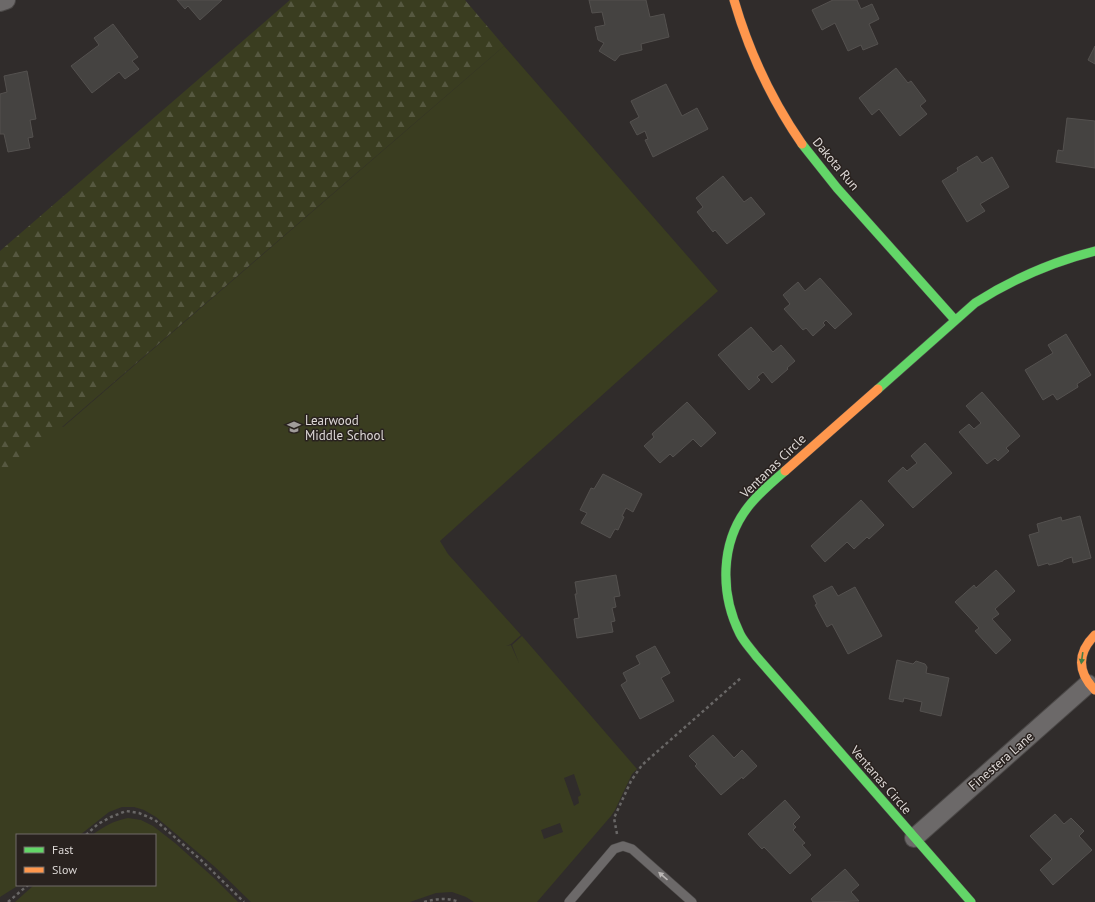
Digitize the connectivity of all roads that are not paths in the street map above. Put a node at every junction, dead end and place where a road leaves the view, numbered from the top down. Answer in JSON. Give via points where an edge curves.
{"nodes":[{"id":1,"x":6,"y":0,"type":"edge"},
{"id":2,"x":734,"y":0,"type":"edge"},
{"id":3,"x":0,"y":2,"type":"edge"},
{"id":4,"x":1095,"y":251,"type":"edge"},
{"id":5,"x":955,"y":320,"type":"junction"},
{"id":6,"x":1095,"y":635,"type":"edge"},
{"id":7,"x":1092,"y":687,"type":"edge"},
{"id":8,"x":914,"y":838,"type":"junction"},
{"id":9,"x":569,"y":902,"type":"edge"},
{"id":10,"x":692,"y":902,"type":"edge"},
{"id":11,"x":971,"y":902,"type":"edge"}],
"edges":[{"from":1,"to":3,"type":"street"},
{"from":2,"to":5,"type":"street","name":"Dakota Run","via":[[761,73],[802,144]]},
{"from":4,"to":5,"type":"street","name":"Ventanas Circle","via":[[1050,264],[1018,277],[975,303]]},
{"from":5,"to":8,"type":"street","name":"Ventanas Circle","via":[[763,490],[737,526],[726,566],[725,585],[730,610],[740,634],[756,656]]},
{"from":6,"to":7,"type":"street","name":"Finestera Lane","one_way":true,"via":[[1086,644],[1081,658],[1082,672]]},
{"from":7,"to":8,"type":"street","name":"Finestera Lane"},
{"from":8,"to":11,"type":"street","name":"Ventanas Circle"},
{"from":10,"to":9,"type":"lane","one_way":true,"via":[[632,849],[623,846],[614,849]]}]}
